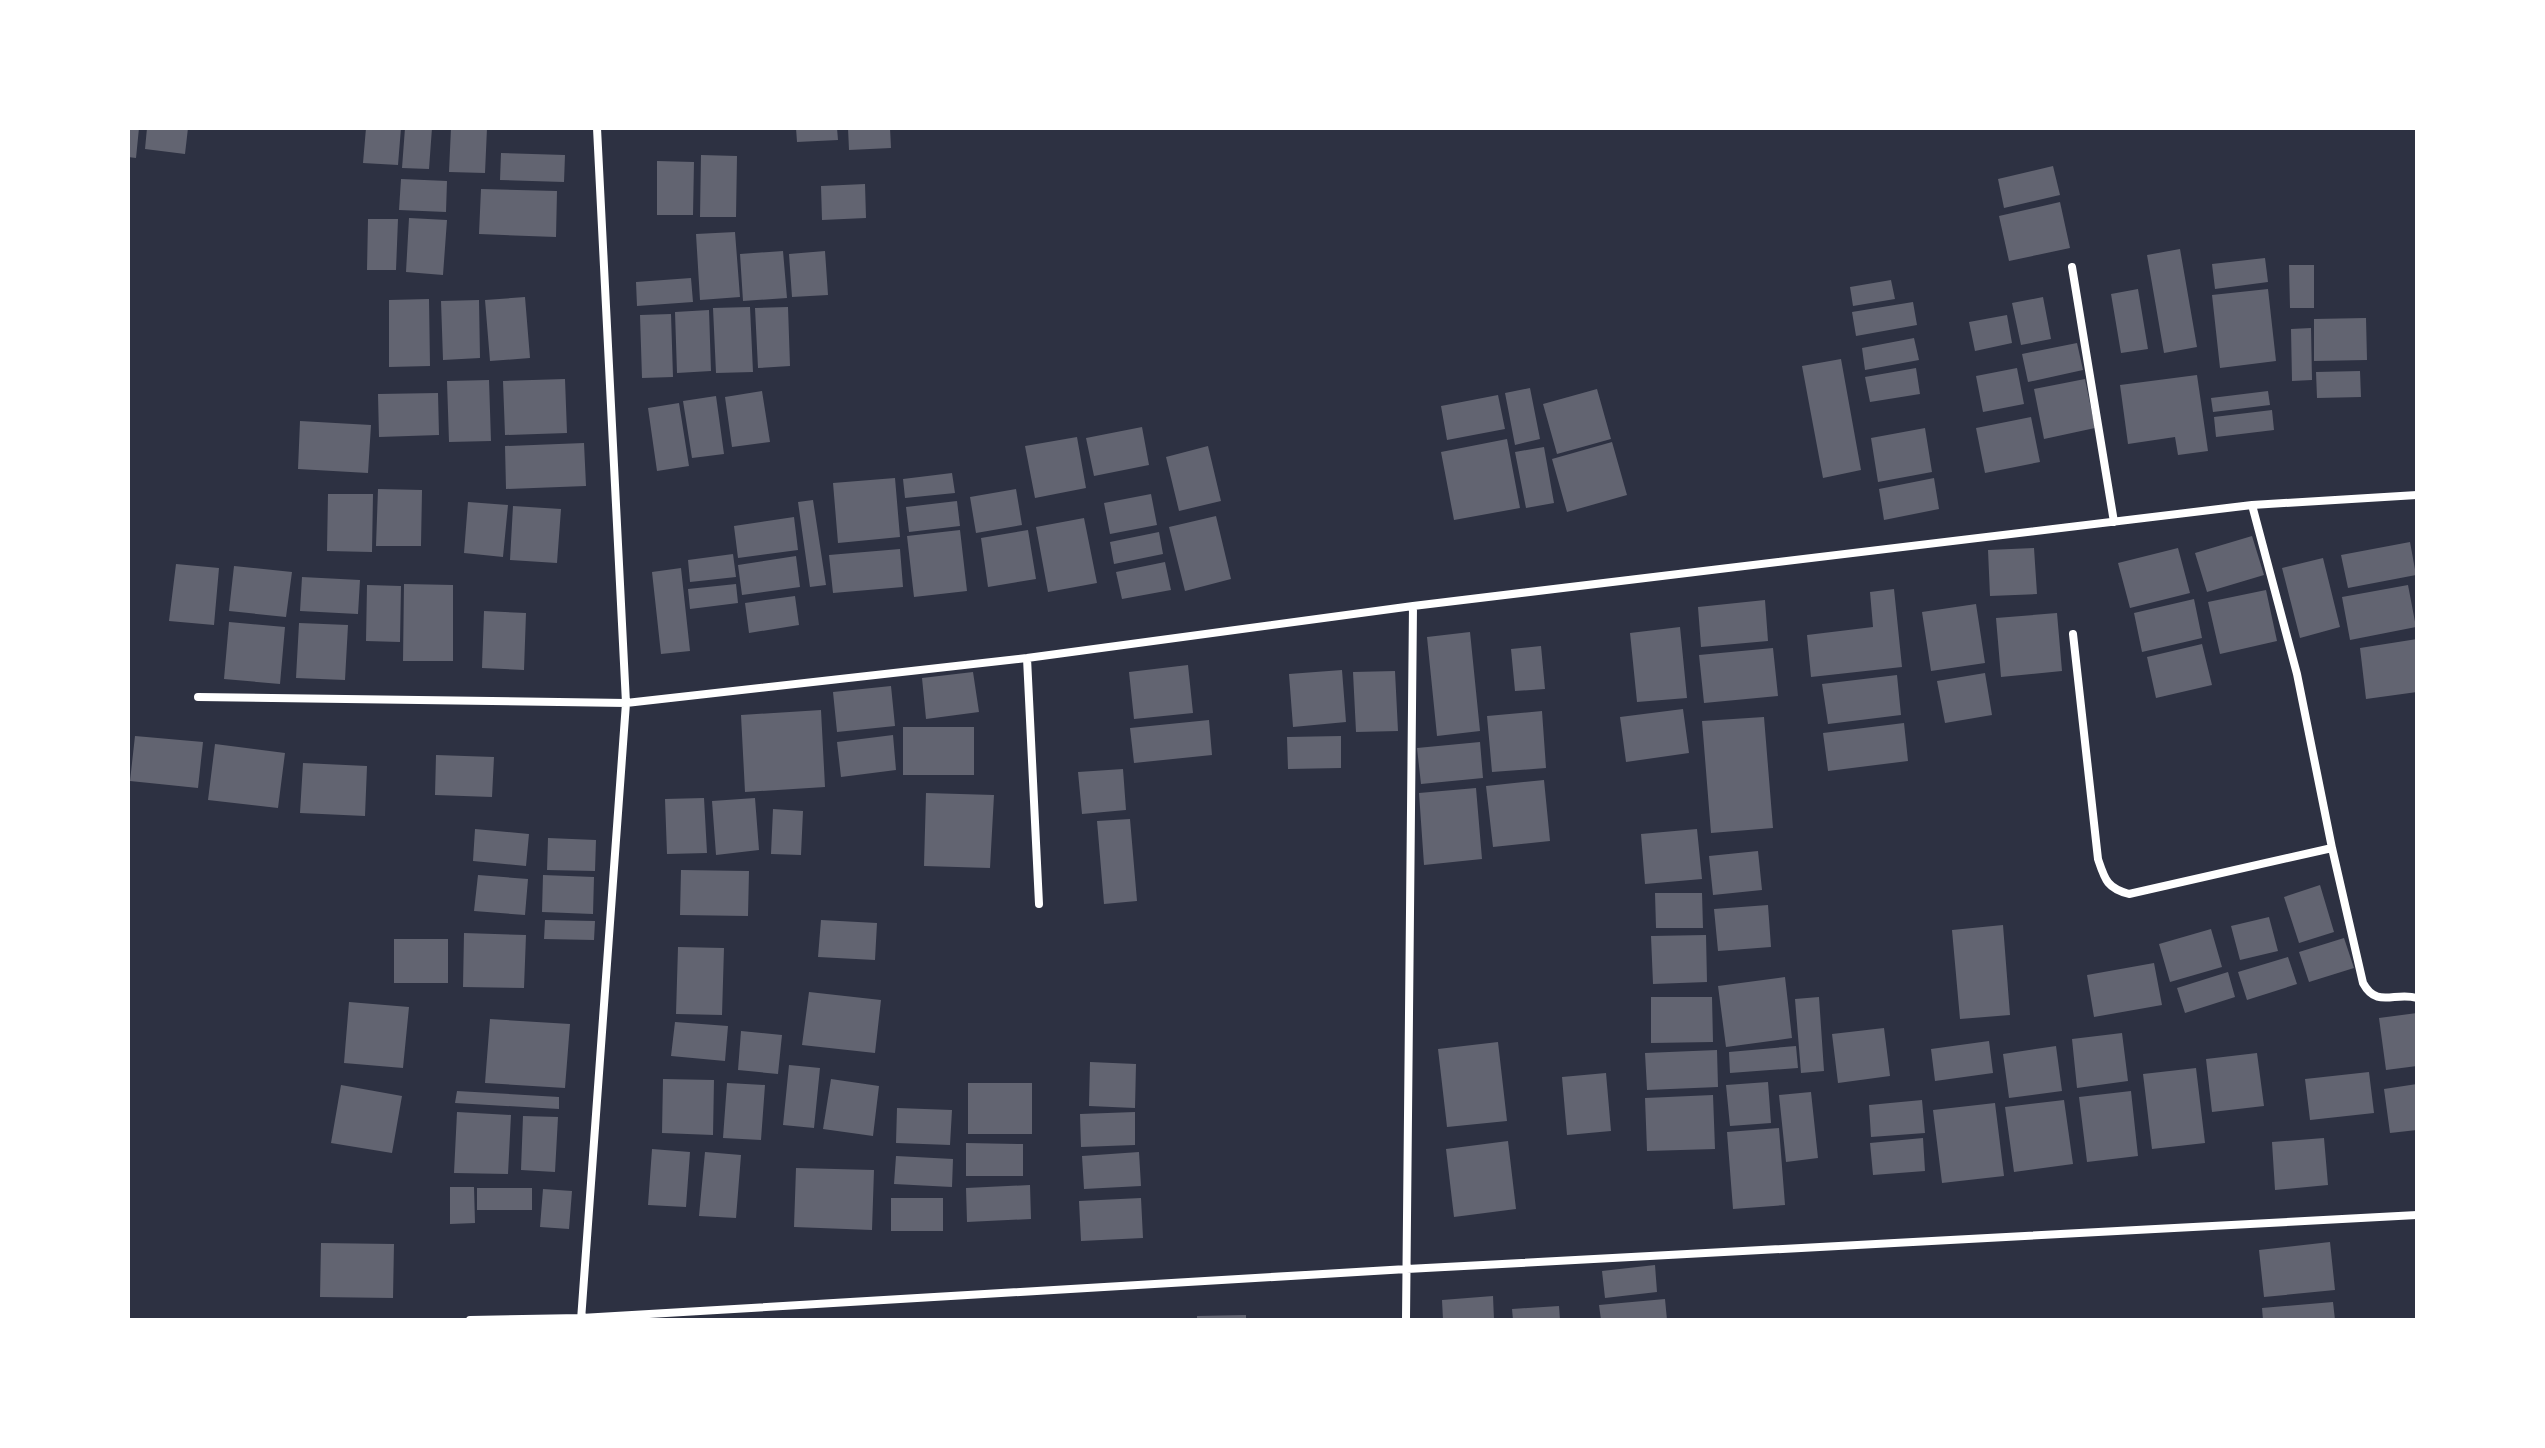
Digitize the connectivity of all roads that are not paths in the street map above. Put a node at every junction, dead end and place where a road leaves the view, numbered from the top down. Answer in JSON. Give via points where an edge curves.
{"nodes":[{"id":1,"x":597,"y":128,"type":"edge"},
{"id":2,"x":2072,"y":267,"type":"dead end"},
{"id":3,"x":2417,"y":495,"type":"edge"},
{"id":4,"x":2252,"y":505,"type":"junction"},
{"id":5,"x":2114,"y":522,"type":"junction"},
{"id":6,"x":1413,"y":606,"type":"junction"},
{"id":7,"x":2073,"y":634,"type":"dead end"},
{"id":8,"x":1027,"y":658,"type":"junction"},
{"id":9,"x":198,"y":697,"type":"dead end"},
{"id":10,"x":626,"y":703,"type":"junction"},
{"id":11,"x":2332,"y":848,"type":"junction"},
{"id":12,"x":1039,"y":904,"type":"dead end"},
{"id":13,"x":2417,"y":998,"type":"edge"},
{"id":14,"x":2417,"y":1215,"type":"edge"},
{"id":15,"x":1407,"y":1269,"type":"junction"},
{"id":16,"x":581,"y":1319,"type":"edge"},
{"id":17,"x":470,"y":1320,"type":"edge"},
{"id":18,"x":1406,"y":1320,"type":"edge"}],
"edges":[{"from":1,"to":10,"type":"street"},
{"from":2,"to":5,"type":"street"},
{"from":3,"to":4,"type":"street"},
{"from":4,"to":5,"type":"street"},
{"from":4,"to":11,"type":"street","via":[[2297,674]]},
{"from":5,"to":6,"type":"street"},
{"from":6,"to":8,"type":"street"},
{"from":6,"to":15,"type":"street"},
{"from":7,"to":11,"type":"street","via":[[2098,859],[2114,890],[2129,894]]},
{"from":8,"to":10,"type":"street"},
{"from":8,"to":12,"type":"street"},
{"from":9,"to":10,"type":"street"},
{"from":10,"to":16,"type":"street"},
{"from":11,"to":13,"type":"street","via":[[2367,990],[2380,1000]]},
{"from":14,"to":15,"type":"street"},
{"from":15,"to":16,"type":"street"},
{"from":15,"to":18,"type":"street"},
{"from":16,"to":17,"type":"street"}]}
